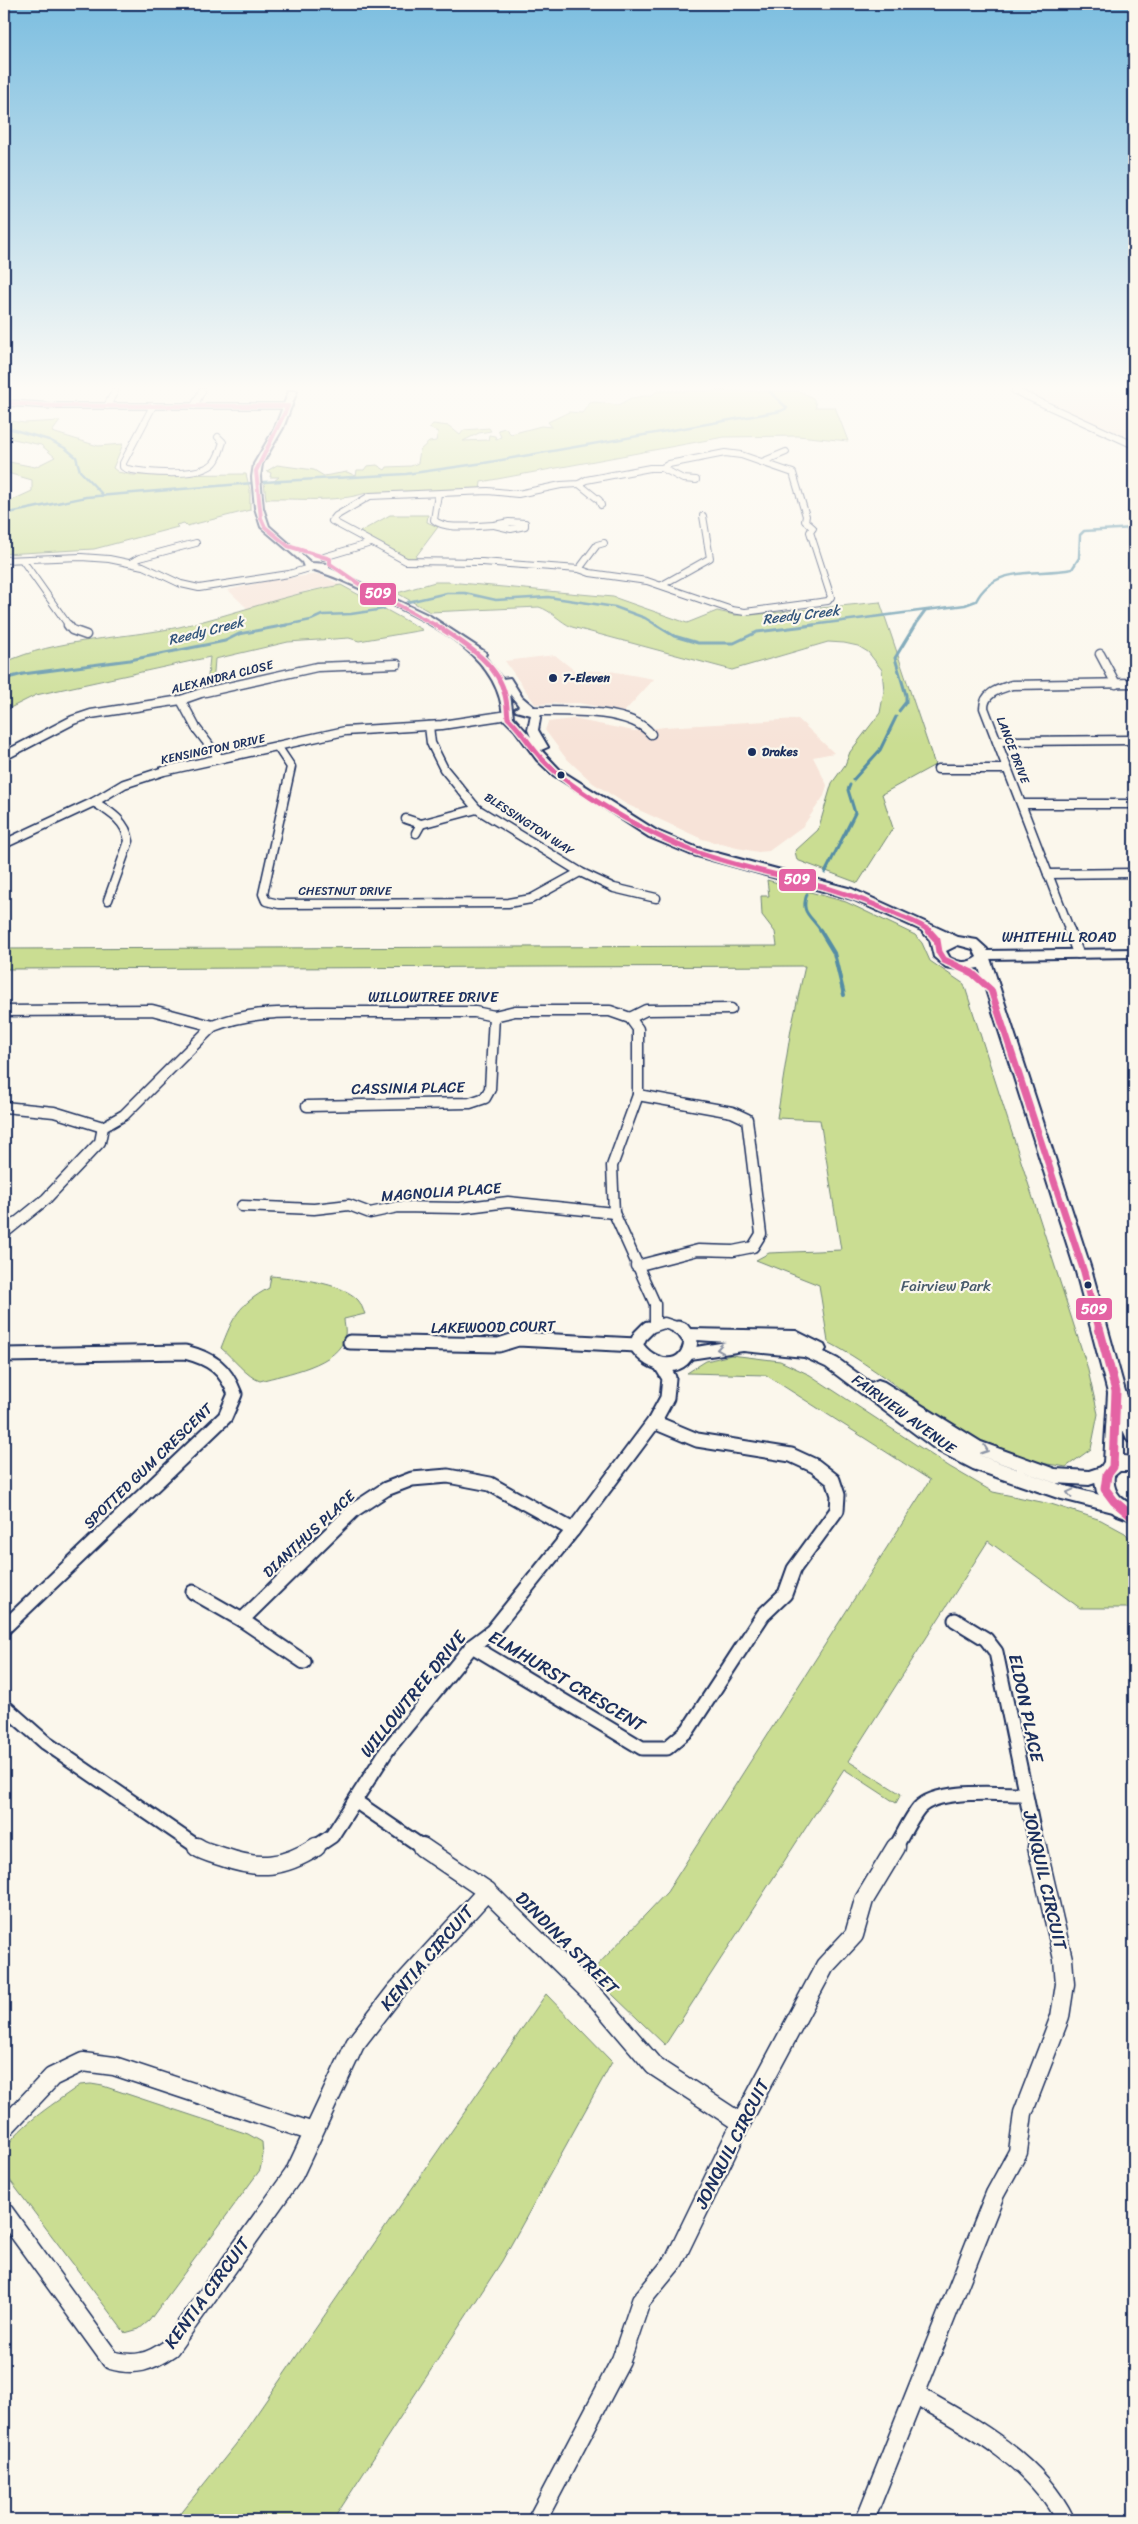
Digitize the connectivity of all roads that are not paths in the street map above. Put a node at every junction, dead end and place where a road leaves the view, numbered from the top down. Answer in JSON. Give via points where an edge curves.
{"nodes":[{"id":1,"x":259,"y":509,"type":"edge"},
{"id":2,"x":348,"y":509,"type":"edge"},
{"id":3,"x":436,"y":509,"type":"edge"},
{"id":4,"x":804,"y":509,"type":"edge"},
{"id":5,"x":703,"y":516,"type":"dead end"},
{"id":6,"x":494,"y":525,"type":"dead end"},
{"id":7,"x":196,"y":543,"type":"dead end"},
{"id":8,"x":604,"y":543,"type":"dead end"},
{"id":9,"x":374,"y":545,"type":"junction"},
{"id":10,"x":288,"y":546,"type":"junction"},
{"id":11,"x":4,"y":560,"type":"edge"},
{"id":12,"x":23,"y":560,"type":"junction"},
{"id":13,"x":326,"y":560,"type":"junction"},
{"id":14,"x":130,"y":562,"type":"junction"},
{"id":15,"x":310,"y":564,"type":"junction"},
{"id":16,"x":579,"y":569,"type":"junction"},
{"id":17,"x":358,"y":583,"type":"junction"},
{"id":18,"x":662,"y":585,"type":"junction"},
{"id":19,"x":86,"y":635,"type":"dead end"},
{"id":20,"x":472,"y":649,"type":"junction"},
{"id":21,"x":1100,"y":654,"type":"dead end"},
{"id":22,"x":396,"y":664,"type":"dead end"},
{"id":23,"x":1116,"y":684,"type":"junction"},
{"id":24,"x":1134,"y":684,"type":"edge"},
{"id":25,"x":181,"y":700,"type":"junction"},
{"id":26,"x":534,"y":714,"type":"junction"},
{"id":27,"x":510,"y":717,"type":"junction"},
{"id":28,"x":428,"y":726,"type":"junction"},
{"id":29,"x":651,"y":734,"type":"dead end"},
{"id":30,"x":1134,"y":740,"type":"edge"},
{"id":31,"x":997,"y":741,"type":"junction"},
{"id":32,"x":278,"y":746,"type":"junction"},
{"id":33,"x":4,"y":756,"type":"edge"},
{"id":34,"x":219,"y":758,"type":"junction"},
{"id":35,"x":938,"y":769,"type":"dead end"},
{"id":36,"x":1007,"y":769,"type":"junction"},
{"id":37,"x":574,"y":784,"type":"junction"},
{"id":38,"x":94,"y":802,"type":"junction"},
{"id":39,"x":1022,"y":804,"type":"junction"},
{"id":40,"x":1134,"y":804,"type":"edge"},
{"id":41,"x":477,"y":809,"type":"junction"},
{"id":42,"x":625,"y":818,"type":"joint"},
{"id":43,"x":406,"y":819,"type":"dead end"},
{"id":44,"x":421,"y":824,"type":"junction"},
{"id":45,"x":416,"y":833,"type":"dead end"},
{"id":46,"x":4,"y":844,"type":"edge"},
{"id":47,"x":580,"y":872,"type":"junction"},
{"id":48,"x":1134,"y":873,"type":"edge"},
{"id":49,"x":1048,"y":874,"type":"junction"},
{"id":50,"x":656,"y":898,"type":"dead end"},
{"id":51,"x":108,"y":900,"type":"dead end"},
{"id":52,"x":927,"y":929,"type":"junction"},
{"id":53,"x":956,"y":940,"type":"junction"},
{"id":54,"x":940,"y":949,"type":"junction"},
{"id":55,"x":1078,"y":953,"type":"junction"},
{"id":56,"x":1134,"y":954,"type":"edge"},
{"id":57,"x":983,"y":958,"type":"junction"},
{"id":58,"x":954,"y":965,"type":"junction"},
{"id":59,"x":991,"y":990,"type":"junction"},
{"id":60,"x":731,"y":1009,"type":"dead end"},
{"id":61,"x":4,"y":1011,"type":"edge"},
{"id":62,"x":494,"y":1016,"type":"junction"},
{"id":63,"x":630,"y":1018,"type":"junction"},
{"id":64,"x":213,"y":1026,"type":"junction"},
{"id":65,"x":638,"y":1095,"type":"junction"},
{"id":66,"x":307,"y":1106,"type":"dead end"},
{"id":67,"x":4,"y":1107,"type":"edge"},
{"id":68,"x":103,"y":1127,"type":"junction"},
{"id":69,"x":242,"y":1206,"type":"dead end"},
{"id":70,"x":614,"y":1213,"type":"junction"},
{"id":71,"x":4,"y":1233,"type":"edge"},
{"id":72,"x":636,"y":1266,"type":"junction"},
{"id":73,"x":655,"y":1324,"type":"junction"},
{"id":74,"x":688,"y":1334,"type":"junction"},
{"id":75,"x":350,"y":1342,"type":"dead end"},
{"id":76,"x":636,"y":1346,"type":"junction"},
{"id":77,"x":690,"y":1353,"type":"junction"},
{"id":78,"x":4,"y":1355,"type":"edge"},
{"id":79,"x":661,"y":1365,"type":"junction"},
{"id":80,"x":1116,"y":1391,"type":"junction"},
{"id":81,"x":654,"y":1422,"type":"junction"},
{"id":82,"x":1134,"y":1436,"type":"edge"},
{"id":83,"x":1134,"y":1464,"type":"edge"},
{"id":84,"x":1110,"y":1469,"type":"junction"},
{"id":85,"x":1129,"y":1512,"type":"edge"},
{"id":86,"x":573,"y":1530,"type":"junction"},
{"id":87,"x":193,"y":1592,"type":"dead end"},
{"id":88,"x":242,"y":1620,"type":"junction"},
{"id":89,"x":955,"y":1620,"type":"dead end"},
{"id":90,"x":4,"y":1628,"type":"edge"},
{"id":91,"x":472,"y":1646,"type":"junction"},
{"id":92,"x":304,"y":1662,"type":"dead end"},
{"id":93,"x":4,"y":1706,"type":"edge"},
{"id":94,"x":1025,"y":1794,"type":"junction"},
{"id":95,"x":355,"y":1801,"type":"junction"},
{"id":96,"x":487,"y":1891,"type":"junction"},
{"id":97,"x":741,"y":2123,"type":"junction"},
{"id":98,"x":4,"y":2128,"type":"edge"},
{"id":99,"x":313,"y":2132,"type":"junction"},
{"id":100,"x":4,"y":2212,"type":"edge"},
{"id":101,"x":916,"y":2395,"type":"junction"},
{"id":102,"x":537,"y":2520,"type":"edge"},
{"id":103,"x":864,"y":2520,"type":"edge"},
{"id":104,"x":1065,"y":2520,"type":"edge"}],
"edges":[{"from":1,"to":10,"type":"main road","via":[[265,527]]},
{"from":2,"to":9,"type":"street","via":[[332,521]]},
{"from":3,"to":6,"type":"street","via":[[434,520],[445,526]]},
{"from":4,"to":18,"type":"street","via":[[805,521],[813,528],[810,532],[831,596],[828,601],[744,612]]},
{"from":5,"to":18,"type":"street","via":[[710,558]]},
{"from":7,"to":14,"type":"street"},
{"from":8,"to":16,"type":"street","via":[[597,545]]},
{"from":9,"to":13,"type":"street"},
{"from":9,"to":16,"type":"street","via":[[406,560]]},
{"from":10,"to":13,"type":"main road"},
{"from":10,"to":15,"type":"main road"},
{"from":11,"to":12,"type":"street"},
{"from":12,"to":14,"type":"street","via":[[81,557]]},
{"from":12,"to":19,"type":"street","via":[[72,630]]},
{"from":13,"to":15,"type":"main road"},
{"from":13,"to":15,"type":"main road"},
{"from":13,"to":17,"type":"main road"},
{"from":14,"to":15,"type":"street","via":[[181,584],[199,588],[276,575]]},
{"from":15,"to":17,"type":"main road"},
{"from":16,"to":18,"type":"street"},
{"from":17,"to":20,"type":"main road","via":[[427,618]]},
{"from":20,"to":26,"type":"main road","via":[[486,656],[499,669],[518,699]]},
{"from":20,"to":27,"type":"main road","via":[[496,677]]},
{"from":21,"to":23,"type":"street"},
{"from":22,"to":25,"type":"street","name":"ALEXANDRA CLOSE","via":[[317,667]]},
{"from":23,"to":24,"type":"street","name":"LANCE DRIVE"},
{"from":23,"to":31,"type":"street","name":"LANCE DRIVE","via":[[1022,684],[994,691],[987,696],[984,708]]},
{"from":25,"to":33,"type":"street","name":"ALEXANDRA CLOSE","via":[[91,714]]},
{"from":25,"to":34,"type":"street","via":[[196,728]]},
{"from":26,"to":27,"type":"main road","via":[[522,723]]},
{"from":26,"to":29,"type":"street","via":[[579,711],[635,721],[646,726]]},
{"from":26,"to":37,"type":"main road","via":[[533,730],[539,744]]},
{"from":27,"to":28,"type":"street","name":"KENSINGTON DRIVE","via":[[479,725]]},
{"from":27,"to":37,"type":"main road","via":[[541,758]]},
{"from":28,"to":32,"type":"street","name":"KENSINGTON DRIVE","via":[[345,731]]},
{"from":28,"to":41,"type":"street","name":"BLESSINGTON WAY","via":[[432,744],[444,769]]},
{"from":30,"to":31,"type":"street"},
{"from":31,"to":36,"type":"street","name":"LANCE DRIVE"},
{"from":32,"to":34,"type":"street","name":"KENSINGTON DRIVE"},
{"from":32,"to":47,"type":"street","name":"CHESTNUT DRIVE","via":[[292,767],[263,894],[266,901],[279,904],[508,903],[531,899]]},
{"from":34,"to":38,"type":"street","name":"KENSINGTON DRIVE","via":[[143,776]]},
{"from":35,"to":36,"type":"street"},
{"from":36,"to":39,"type":"street","name":"LANCE DRIVE"},
{"from":37,"to":42,"type":"main road"},
{"from":38,"to":46,"type":"street","name":"KENSINGTON DRIVE"},
{"from":38,"to":51,"type":"street","via":[[123,822],[129,832],[129,841]]},
{"from":39,"to":40,"type":"street"},
{"from":39,"to":49,"type":"street","name":"LANCE DRIVE"},
{"from":41,"to":44,"type":"street"},
{"from":41,"to":47,"type":"street","name":"BLESSINGTON WAY"},
{"from":42,"to":52,"type":"main road","via":[[671,843],[858,896]]},
{"from":43,"to":44,"type":"street"},
{"from":44,"to":45,"type":"street"},
{"from":47,"to":50,"type":"street","name":"BLESSINGTON WAY","via":[[614,888]]},
{"from":48,"to":49,"type":"street"},
{"from":49,"to":55,"type":"street","name":"LANCE DRIVE"},
{"from":52,"to":53,"type":"main road"},
{"from":52,"to":54,"type":"main road"},
{"from":53,"to":54,"type":"main road","via":[[945,943]]},
{"from":53,"to":57,"type":"main road","via":[[975,944]]},
{"from":54,"to":58,"type":"main road","via":[[944,960]]},
{"from":55,"to":56,"type":"street","name":"WHITEHILL ROAD"},
{"from":55,"to":57,"type":"street","name":"WHITEHILL ROAD"},
{"from":57,"to":58,"type":"main road","via":[[974,966]]},
{"from":57,"to":59,"type":"main road"},
{"from":58,"to":59,"type":"main road","via":[[972,973]]},
{"from":59,"to":80,"type":"main road","via":[[1084,1272]]},
{"from":60,"to":63,"type":"street","via":[[646,1010]]},
{"from":61,"to":64,"type":"street","via":[[152,1010]]},
{"from":62,"to":63,"type":"street","name":"WILLOWTREE DRIVE","via":[[515,1011],[610,1011]]},
{"from":62,"to":64,"type":"street","name":"WILLOWTREE DRIVE","via":[[475,1012],[314,1012],[240,1016]]},
{"from":62,"to":66,"type":"street","name":"CASSINIA PLACE","via":[[490,1090],[485,1098],[470,1103]]},
{"from":63,"to":65,"type":"street","via":[[638,1029]]},
{"from":64,"to":68,"type":"street","name":"WILLOWTREE DRIVE","via":[[124,1115]]},
{"from":65,"to":70,"type":"street","via":[[612,1166]]},
{"from":65,"to":72,"type":"street","via":[[732,1112],[746,1119],[761,1234],[753,1247],[733,1251],[698,1250]]},
{"from":67,"to":68,"type":"street","via":[[33,1106]]},
{"from":68,"to":71,"type":"street","via":[[100,1142],[46,1199]]},
{"from":69,"to":70,"type":"street","name":"MAGNOLIA PLACE","via":[[314,1209],[349,1204],[370,1213],[398,1207],[460,1208],[508,1202]]},
{"from":70,"to":72,"type":"street"},
{"from":72,"to":73,"type":"street","via":[[655,1304]]},
{"from":73,"to":74,"type":"street","via":[[674,1325]]},
{"from":73,"to":76,"type":"street","via":[[644,1329]]},
{"from":74,"to":77,"type":"street","via":[[692,1347]]},
{"from":74,"to":84,"type":"street","name":"FAIRVIEW AVENUE","one_way":true,"via":[[796,1337],[831,1354],[975,1447],[1055,1476],[1089,1478]]},
{"from":75,"to":76,"type":"street","name":"LAKEWOOD COURT","via":[[500,1345],[518,1340]]},
{"from":76,"to":79,"type":"street","via":[[644,1358]]},
{"from":77,"to":79,"type":"street","via":[[678,1363]]},
{"from":85,"to":77,"type":"street","name":"FAIRVIEW AVENUE","one_way":true,"via":[[979,1464],[944,1446],[832,1363],[806,1352],[744,1345]]},
{"from":78,"to":90,"type":"street","name":"SPOTTED GUM CRESCENT","via":[[185,1352],[210,1358],[228,1375],[235,1394],[225,1417]]},
{"from":79,"to":81,"type":"street","name":"WILLOWTREE DRIVE","via":[[669,1378],[667,1398]]},
{"from":80,"to":82,"type":"main road"},
{"from":80,"to":84,"type":"main road"},
{"from":81,"to":86,"type":"street","name":"WILLOWTREE DRIVE"},
{"from":81,"to":91,"type":"street","name":"ELMHURST CRESCENT","via":[[697,1440],[791,1455],[833,1480],[838,1495],[837,1510],[794,1568],[785,1594],[764,1615],[688,1730],[667,1748],[642,1748]]},
{"from":83,"to":84,"type":"main road","via":[[1121,1464]]},
{"from":84,"to":85,"type":"main road","via":[[1103,1480],[1104,1489]]},
{"from":86,"to":88,"type":"street","name":"DIANTHUS PLACE","via":[[490,1484],[448,1476],[412,1479],[386,1489],[354,1510]]},
{"from":86,"to":91,"type":"street","name":"WILLOWTREE DRIVE","via":[[492,1630]]},
{"from":87,"to":88,"type":"street"},
{"from":88,"to":92,"type":"street"},
{"from":89,"to":94,"type":"street","name":"ELDON PLACE","via":[[986,1639],[996,1652]]},
{"from":91,"to":95,"type":"street","name":"WILLOWTREE DRIVE","via":[[388,1749]]},
{"from":93,"to":95,"type":"street","name":"WILLOWTREE DRIVE","via":[[46,1743],[200,1849],[231,1860],[264,1867],[297,1859],[332,1836]]},
{"from":94,"to":97,"type":"street","name":"JONQUIL CIRCUIT","via":[[951,1795],[936,1798],[920,1807],[864,1900],[854,1935],[825,1966]]},
{"from":94,"to":101,"type":"street","name":"JONQUIL CIRCUIT","via":[[1063,1958],[1065,1984],[1060,2017],[1023,2113],[1018,2152],[995,2194]]},
{"from":95,"to":96,"type":"street","name":"DINDINA STREET"},
{"from":96,"to":97,"type":"street","name":"DINDINA STREET","via":[[598,2000],[654,2066]]},
{"from":96,"to":99,"type":"street","name":"KENTIA CIRCUIT","via":[[396,1991],[356,2044]]},
{"from":97,"to":102,"type":"street","name":"JONQUIL CIRCUIT","via":[[674,2261],[641,2301],[621,2360]]},
{"from":98,"to":99,"type":"street","via":[[52,2077],[82,2062],[114,2066]]},
{"from":99,"to":100,"type":"street","name":"KENTIA CIRCUIT","via":[[294,2174],[170,2348],[151,2362],[129,2366],[111,2360]]},
{"from":101,"to":103,"type":"street","name":"JONQUIL CIRCUIT"},
{"from":101,"to":104,"type":"street","via":[[950,2414],[1037,2477],[1062,2509]]}]}
